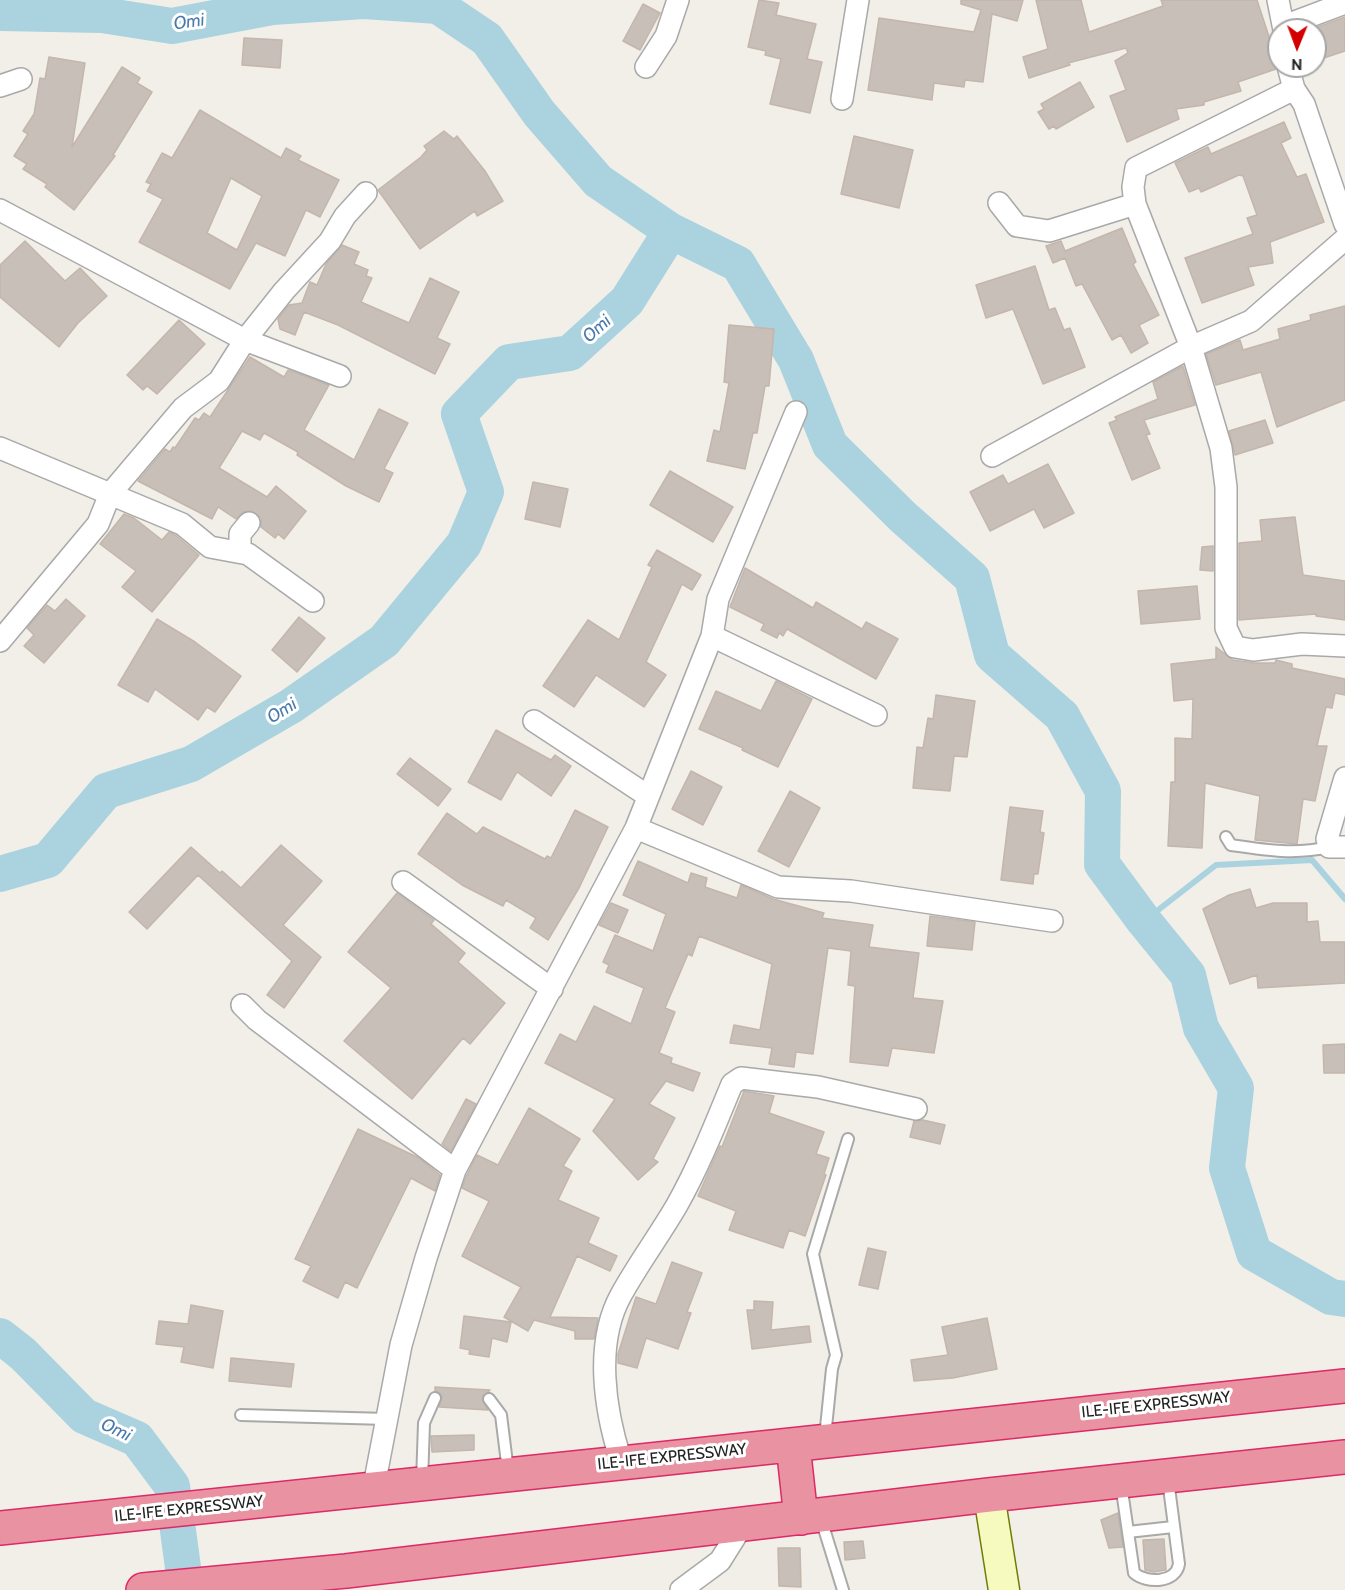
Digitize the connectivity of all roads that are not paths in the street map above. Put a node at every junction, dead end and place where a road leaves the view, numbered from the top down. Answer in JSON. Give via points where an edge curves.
{"nodes":[{"id":1,"x":678,"y":0,"type":"edge"},
{"id":2,"x":858,"y":0,"type":"edge"},
{"id":3,"x":1278,"y":0,"type":"edge"},
{"id":4,"x":1345,"y":3,"type":"edge"},
{"id":5,"x":1282,"y":18,"type":"edge"},
{"id":6,"x":1308,"y":18,"type":"edge"},
{"id":7,"x":646,"y":67,"type":"dead end"},
{"id":8,"x":1291,"y":78,"type":"edge"},
{"id":9,"x":21,"y":79,"type":"dead end"},
{"id":10,"x":0,"y":86,"type":"edge"},
{"id":11,"x":1294,"y":89,"type":"junction"},
{"id":12,"x":842,"y":99,"type":"dead end"},
{"id":13,"x":366,"y":193,"type":"dead end"},
{"id":14,"x":999,"y":202,"type":"dead end"},
{"id":15,"x":1135,"y":204,"type":"junction"},
{"id":16,"x":0,"y":210,"type":"edge"},
{"id":17,"x":1345,"y":224,"type":"edge"},
{"id":18,"x":1345,"y":239,"type":"edge"},
{"id":19,"x":245,"y":340,"type":"junction"},
{"id":20,"x":1191,"y":347,"type":"junction"},
{"id":21,"x":340,"y":376,"type":"dead end"},
{"id":22,"x":796,"y":412,"type":"dead end"},
{"id":23,"x":0,"y":448,"type":"edge"},
{"id":24,"x":992,"y":456,"type":"dead end"},
{"id":25,"x":110,"y":494,"type":"junction"},
{"id":26,"x":249,"y":523,"type":"dead end"},
{"id":27,"x":240,"y":552,"type":"junction"},
{"id":28,"x":313,"y":601,"type":"dead end"},
{"id":29,"x":712,"y":636,"type":"junction"},
{"id":30,"x":0,"y":641,"type":"edge"},
{"id":31,"x":1345,"y":646,"type":"edge"},
{"id":32,"x":876,"y":715,"type":"dead end"},
{"id":33,"x":534,"y":721,"type":"dead end"},
{"id":34,"x":1345,"y":778,"type":"edge"},
{"id":35,"x":648,"y":796,"type":"junction"},
{"id":36,"x":636,"y":828,"type":"junction"},
{"id":37,"x":1226,"y":837,"type":"dead end"},
{"id":38,"x":1337,"y":847,"type":"edge"},
{"id":39,"x":402,"y":882,"type":"dead end"},
{"id":40,"x":1052,"y":921,"type":"dead end"},
{"id":41,"x":552,"y":989,"type":"junction"},
{"id":42,"x":242,"y":1005,"type":"dead end"},
{"id":43,"x":916,"y":1108,"type":"dead end"},
{"id":44,"x":848,"y":1139,"type":"dead end"},
{"id":45,"x":456,"y":1170,"type":"junction"},
{"id":46,"x":1345,"y":1386,"type":"edge"},
{"id":47,"x":435,"y":1398,"type":"dead end"},
{"id":48,"x":489,"y":1400,"type":"dead end"},
{"id":49,"x":241,"y":1415,"type":"dead end"},
{"id":50,"x":387,"y":1419,"type":"junction"},
{"id":51,"x":809,"y":1444,"type":"junction"},
{"id":52,"x":1345,"y":1457,"type":"edge"},
{"id":53,"x":621,"y":1461,"type":"junction"},
{"id":54,"x":508,"y":1474,"type":"junction"},
{"id":55,"x":1168,"y":1476,"type":"junction"},
{"id":56,"x":1121,"y":1481,"type":"junction"},
{"id":57,"x":422,"y":1483,"type":"junction"},
{"id":58,"x":374,"y":1491,"type":"junction"},
{"id":59,"x":989,"y":1495,"type":"junction"},
{"id":60,"x":810,"y":1516,"type":"junction"},
{"id":61,"x":742,"y":1526,"type":"junction"},
{"id":62,"x":1173,"y":1527,"type":"junction"},
{"id":63,"x":0,"y":1528,"type":"edge"},
{"id":64,"x":1128,"y":1532,"type":"junction"},
{"id":65,"x":350,"y":1580,"type":"edge"},
{"id":66,"x":149,"y":1589,"type":"edge"},
{"id":67,"x":681,"y":1590,"type":"edge"},
{"id":68,"x":843,"y":1590,"type":"edge"},
{"id":69,"x":1004,"y":1590,"type":"edge"}],
"edges":[{"from":1,"to":7,"type":"street","via":[[666,36]]},
{"from":2,"to":12,"type":"street"},
{"from":3,"to":5,"type":"street"},
{"from":4,"to":6,"type":"street"},
{"from":8,"to":11,"type":"street"},
{"from":9,"to":10,"type":"street"},
{"from":11,"to":15,"type":"street","via":[[1136,168]]},
{"from":11,"to":17,"type":"street","via":[[1304,104]]},
{"from":13,"to":19,"type":"street"},
{"from":14,"to":15,"type":"street","via":[[1017,226],[1048,231]]},
{"from":15,"to":20,"type":"street"},
{"from":16,"to":19,"type":"street"},
{"from":18,"to":20,"type":"street","via":[[1251,321]]},
{"from":19,"to":21,"type":"street"},
{"from":19,"to":25,"type":"street","via":[[219,381],[183,408]]},
{"from":20,"to":24,"type":"street"},
{"from":20,"to":31,"type":"street","via":[[1221,448],[1226,488],[1227,628],[1235,647],[1253,650],[1302,644]]},
{"from":22,"to":29,"type":"street","via":[[718,599]]},
{"from":23,"to":25,"type":"street"},
{"from":25,"to":27,"type":"street","via":[[182,524],[210,547]]},
{"from":25,"to":30,"type":"street","via":[[98,524]]},
{"from":26,"to":27,"type":"street","via":[[240,534]]},
{"from":27,"to":28,"type":"street"},
{"from":29,"to":32,"type":"street"},
{"from":29,"to":35,"type":"street"},
{"from":33,"to":35,"type":"street"},
{"from":34,"to":38,"type":"street","via":[[1327,839]]},
{"from":35,"to":36,"type":"street"},
{"from":36,"to":40,"type":"street","via":[[778,887],[851,891]]},
{"from":36,"to":41,"type":"street"},
{"from":37,"to":38,"type":"lane","via":[[1231,845],[1283,853]]},
{"from":39,"to":41,"type":"street"},
{"from":41,"to":45,"type":"street"},
{"from":42,"to":45,"type":"street"},
{"from":43,"to":53,"type":"street","via":[[818,1087],[741,1078],[732,1084],[695,1171],[620,1298],[609,1335],[606,1399]]},
{"from":44,"to":51,"type":"lane","via":[[813,1254],[837,1355]]},
{"from":45,"to":50,"type":"street","via":[[404,1334]]},
{"from":46,"to":51,"type":"highway","name":"ILE-IFE EXPRESSWAY"},
{"from":47,"to":57,"type":"lane","via":[[424,1424]]},
{"from":48,"to":54,"type":"lane","via":[[501,1414]]},
{"from":49,"to":50,"type":"lane"},
{"from":50,"to":58,"type":"street"},
{"from":51,"to":53,"type":"highway","name":"ILE-IFE EXPRESSWAY"},
{"from":51,"to":60,"type":"highway"},
{"from":52,"to":55,"type":"highway"},
{"from":53,"to":54,"type":"highway","name":"ILE-IFE EXPRESSWAY"},
{"from":54,"to":57,"type":"highway","name":"ILE-IFE EXPRESSWAY"},
{"from":55,"to":56,"type":"highway"},
{"from":55,"to":62,"type":"lane"},
{"from":56,"to":59,"type":"highway"},
{"from":56,"to":64,"type":"lane"},
{"from":57,"to":58,"type":"highway","name":"ILE-IFE EXPRESSWAY"},
{"from":58,"to":63,"type":"highway","name":"ILE-IFE EXPRESSWAY"},
{"from":59,"to":60,"type":"highway"},
{"from":59,"to":69,"type":"street"},
{"from":60,"to":61,"type":"highway"},
{"from":60,"to":68,"type":"lane"},
{"from":61,"to":65,"type":"highway"},
{"from":61,"to":67,"type":"street","via":[[720,1561]]},
{"from":62,"to":64,"type":"lane"},
{"from":62,"to":64,"type":"lane","via":[[1179,1564],[1170,1579],[1145,1579],[1134,1574]]},
{"from":65,"to":66,"type":"highway"}]}
